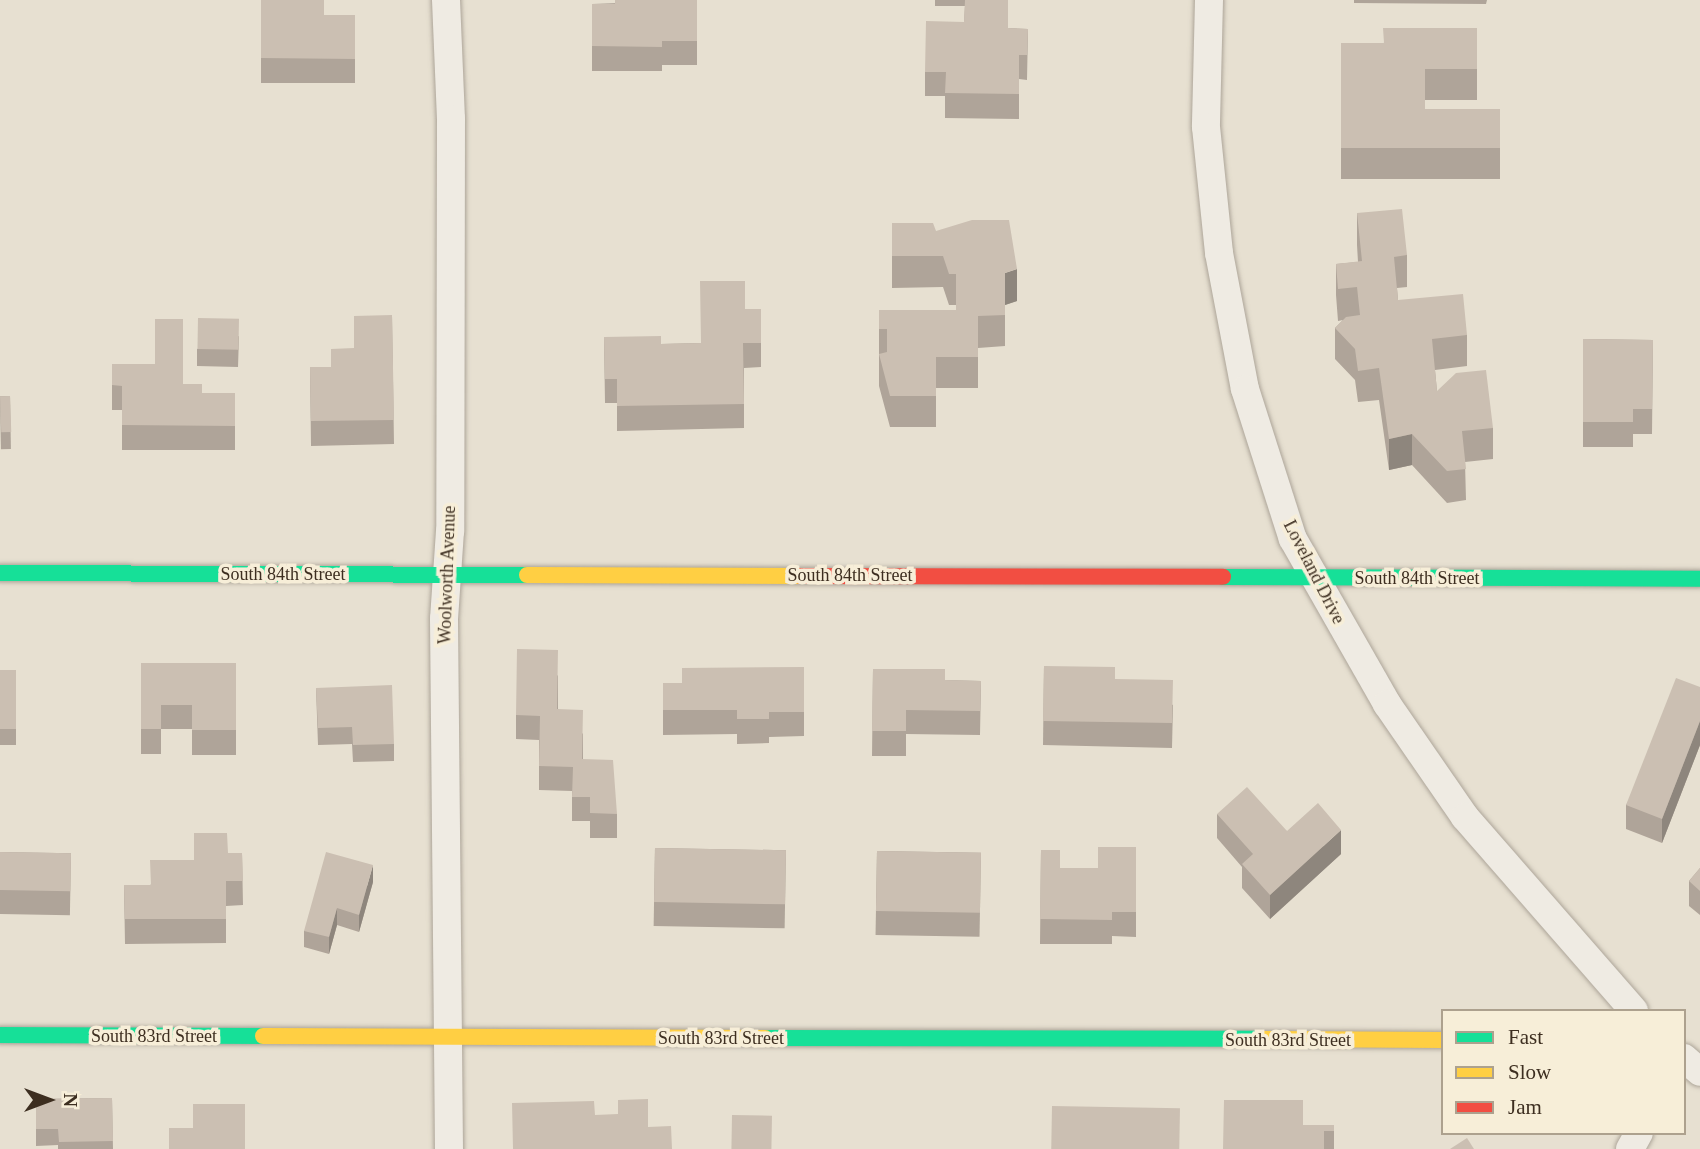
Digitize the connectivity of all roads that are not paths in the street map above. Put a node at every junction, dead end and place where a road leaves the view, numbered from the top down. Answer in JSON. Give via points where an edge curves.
{"nodes":[{"id":1,"x":446,"y":0,"type":"edge"},
{"id":2,"x":1209,"y":0,"type":"edge"},
{"id":3,"x":0,"y":573,"type":"edge"},
{"id":4,"x":447,"y":574,"type":"junction"},
{"id":5,"x":1315,"y":578,"type":"junction"},
{"id":6,"x":1700,"y":579,"type":"edge"},
{"id":7,"x":1632,"y":1009,"type":"edge"},
{"id":8,"x":0,"y":1035,"type":"edge"},
{"id":9,"x":447,"y":1038,"type":"junction"},
{"id":10,"x":1441,"y":1040,"type":"edge"},
{"id":11,"x":1686,"y":1060,"type":"edge"},
{"id":12,"x":1700,"y":1072,"type":"edge"},
{"id":13,"x":449,"y":1149,"type":"edge"}],
"edges":[{"from":1,"to":4,"type":"street","name":"Woolworth Avenue","via":[[451,119]]},
{"from":2,"to":5,"type":"street","name":"Loveland Drive","via":[[1206,127],[1219,253],[1262,449],[1293,539]]},
{"from":3,"to":4,"type":"main road","name":"South 84th Street"},
{"from":4,"to":5,"type":"main road","name":"South 84th Street"},
{"from":4,"to":9,"type":"street","name":"Woolworth Avenue"},
{"from":5,"to":6,"type":"main road","name":"South 84th Street"},
{"from":5,"to":7,"type":"street","name":"Loveland Drive","via":[[1387,704],[1465,817]]},
{"from":8,"to":9,"type":"main road","name":"South 83rd Street"},
{"from":9,"to":10,"type":"main road","name":"South 83rd Street"},
{"from":9,"to":13,"type":"street","name":"Woolworth Avenue"},
{"from":11,"to":12,"type":"street"}]}
